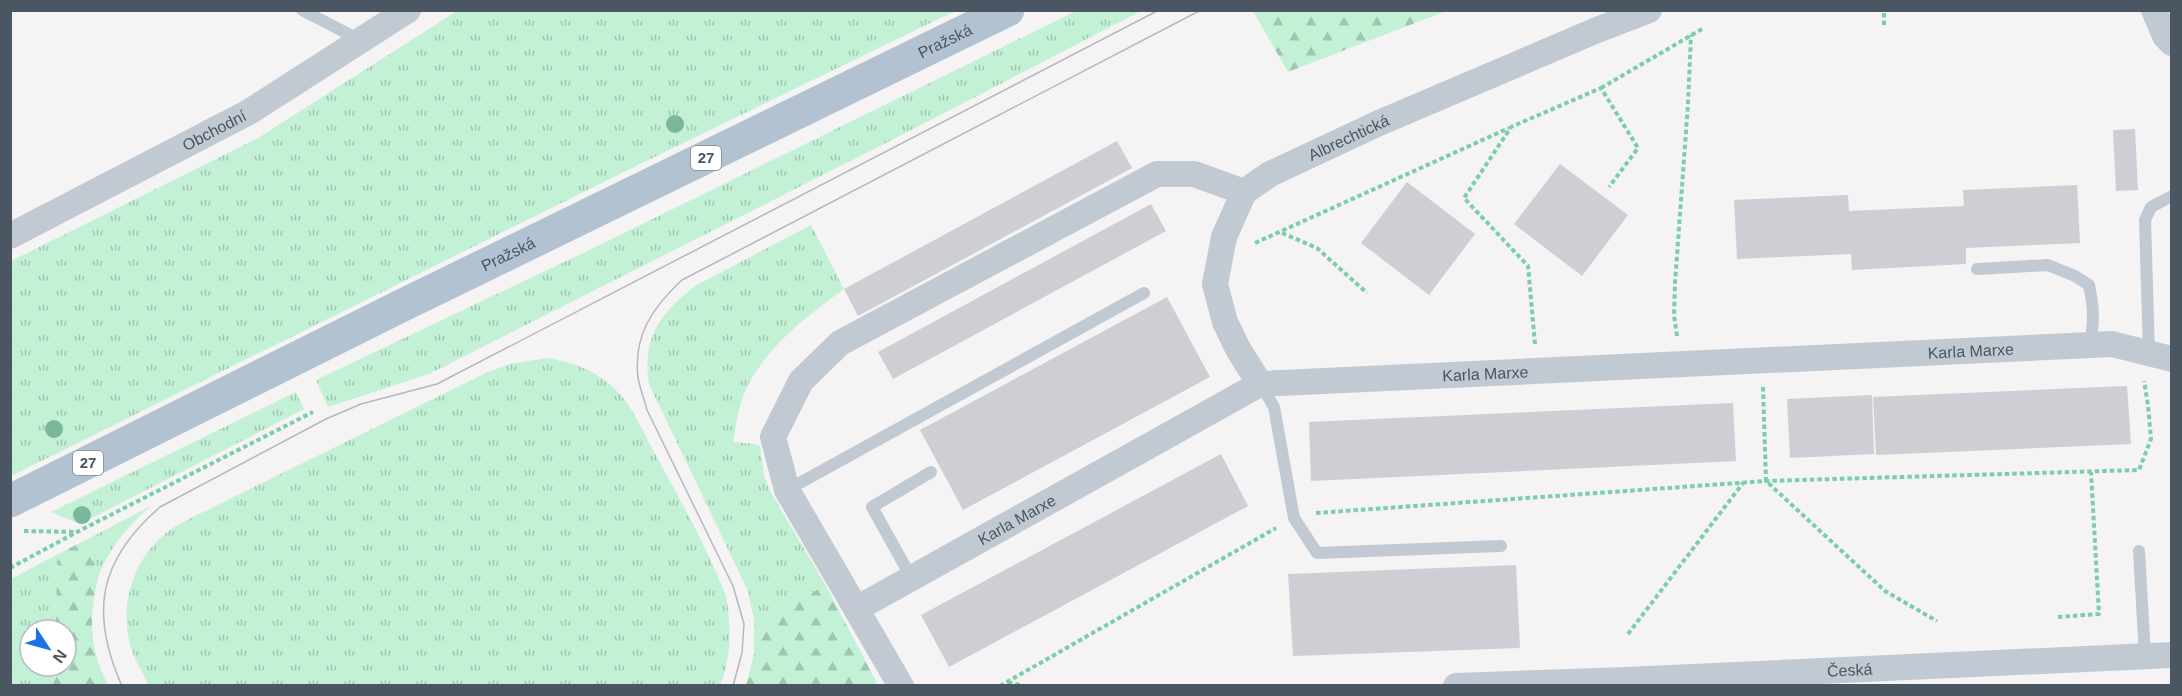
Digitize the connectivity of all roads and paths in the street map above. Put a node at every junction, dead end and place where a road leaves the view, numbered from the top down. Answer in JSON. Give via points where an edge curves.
{"nodes":[{"id":1,"x":302,"y":10,"type":"edge"},
{"id":2,"x":408,"y":10,"type":"edge"},
{"id":3,"x":1008,"y":10,"type":"edge"},
{"id":4,"x":1649,"y":10,"type":"edge"},
{"id":5,"x":1884,"y":10,"type":"edge"},
{"id":6,"x":2154,"y":10,"type":"edge"},
{"id":7,"x":1884,"y":26,"type":"dead end"},
{"id":8,"x":1702,"y":29,"type":"dead end"},
{"id":9,"x":1691,"y":35,"type":"junction"},
{"id":10,"x":362,"y":40,"type":"junction"},
{"id":11,"x":2172,"y":43,"type":"edge"},
{"id":12,"x":1601,"y":88,"type":"junction"},
{"id":13,"x":1511,"y":127,"type":"junction"},
{"id":14,"x":1609,"y":187,"type":"dead end"},
{"id":15,"x":1244,"y":192,"type":"junction"},
{"id":16,"x":2172,"y":196,"type":"edge"},
{"id":17,"x":1281,"y":232,"type":"junction"},
{"id":18,"x":10,"y":236,"type":"edge"},
{"id":19,"x":1256,"y":243,"type":"dead end"},
{"id":20,"x":1977,"y":269,"type":"dead end"},
{"id":21,"x":1367,"y":292,"type":"dead end"},
{"id":22,"x":1144,"y":293,"type":"dead end"},
{"id":23,"x":1678,"y":343,"type":"dead end"},
{"id":24,"x":2090,"y":345,"type":"junction"},
{"id":25,"x":1535,"y":350,"type":"dead end"},
{"id":26,"x":2153,"y":363,"type":"edge"},
{"id":27,"x":1260,"y":384,"type":"junction"},
{"id":28,"x":1763,"y":384,"type":"dead end"},
{"id":29,"x":313,"y":412,"type":"dead end"},
{"id":30,"x":931,"y":472,"type":"dead end"},
{"id":31,"x":2091,"y":472,"type":"junction"},
{"id":32,"x":1766,"y":481,"type":"junction"},
{"id":33,"x":1743,"y":483,"type":"junction"},
{"id":34,"x":787,"y":490,"type":"junction"},
{"id":35,"x":16,"y":516,"type":"edge"},
{"id":36,"x":1294,"y":518,"type":"junction"},
{"id":37,"x":77,"y":532,"type":"junction"},
{"id":38,"x":1501,"y":546,"type":"dead end"},
{"id":39,"x":2139,"y":551,"type":"dead end"},
{"id":40,"x":10,"y":568,"type":"edge"},
{"id":41,"x":910,"y":577,"type":"junction"},
{"id":42,"x":856,"y":609,"type":"junction"},
{"id":43,"x":2058,"y":616,"type":"dead end"},
{"id":44,"x":1937,"y":621,"type":"dead end"},
{"id":45,"x":1628,"y":634,"type":"dead end"},
{"id":46,"x":2172,"y":655,"type":"edge"},
{"id":47,"x":2145,"y":656,"type":"junction"},
{"id":48,"x":1007,"y":681,"type":"junction"},
{"id":49,"x":901,"y":686,"type":"edge"},
{"id":50,"x":1000,"y":686,"type":"edge"},
{"id":51,"x":1024,"y":686,"type":"edge"},
{"id":52,"x":1456,"y":686,"type":"edge"}],
"edges":[{"from":1,"to":10,"type":"lane"},
{"from":2,"to":10,"type":"street","name":"Obchodní"},
{"from":3,"to":35,"type":"main road","name":"Pražská","number":"27","via":[[414,299]]},
{"from":4,"to":15,"type":"street","name":"Albrechtická","via":[[1379,123],[1270,174]]},
{"from":5,"to":7,"type":"path"},
{"from":6,"to":11,"type":"street"},
{"from":8,"to":9,"type":"path"},
{"from":9,"to":12,"type":"path"},
{"from":9,"to":23,"type":"path","via":[[1675,283]]},
{"from":10,"to":18,"type":"street","name":"Obchodní","via":[[249,112]]},
{"from":12,"to":13,"type":"path"},
{"from":12,"to":14,"type":"path","via":[[1638,148]]},
{"from":13,"to":17,"type":"path"},
{"from":13,"to":25,"type":"path","via":[[1464,198],[1528,266]]},
{"from":15,"to":27,"type":"street","via":[[1224,237],[1215,284],[1225,322]]},
{"from":15,"to":34,"type":"street","via":[[1194,174],[1157,174],[840,343],[801,381],[773,437]]},
{"from":16,"to":26,"type":"lane","via":[[2151,207],[2145,220]]},
{"from":17,"to":19,"type":"path"},
{"from":17,"to":21,"type":"path","via":[[1317,248]]},
{"from":20,"to":24,"type":"lane","via":[[2048,266],[2089,285],[2094,319]]},
{"from":22,"to":34,"type":"lane"},
{"from":24,"to":26,"type":"street","name":"Karla Marxe","via":[[2112,344]]},
{"from":24,"to":27,"type":"street","name":"Karla Marxe"},
{"from":26,"to":31,"type":"path","via":[[2144,381],[2151,439],[2139,470]]},
{"from":27,"to":36,"type":"lane","via":[[1274,407]]},
{"from":27,"to":41,"type":"street","name":"Karla Marxe"},
{"from":28,"to":32,"type":"path"},
{"from":29,"to":37,"type":"path"},
{"from":30,"to":41,"type":"lane","via":[[872,507]]},
{"from":31,"to":32,"type":"path"},
{"from":31,"to":43,"type":"path","via":[[2100,614]]},
{"from":32,"to":33,"type":"path"},
{"from":32,"to":44,"type":"path","via":[[1885,591]]},
{"from":33,"to":36,"type":"path","via":[[1310,513]]},
{"from":33,"to":45,"type":"path"},
{"from":34,"to":42,"type":"street"},
{"from":35,"to":37,"type":"path"},
{"from":36,"to":38,"type":"lane","via":[[1317,553]]},
{"from":36,"to":48,"type":"path"},
{"from":37,"to":40,"type":"path"},
{"from":39,"to":47,"type":"lane"},
{"from":41,"to":42,"type":"street","name":"Karla Marxe"},
{"from":42,"to":49,"type":"street"},
{"from":46,"to":47,"type":"street","name":"Česká"},
{"from":47,"to":52,"type":"street","name":"Česká"},
{"from":48,"to":50,"type":"path"},
{"from":48,"to":51,"type":"path"}]}
